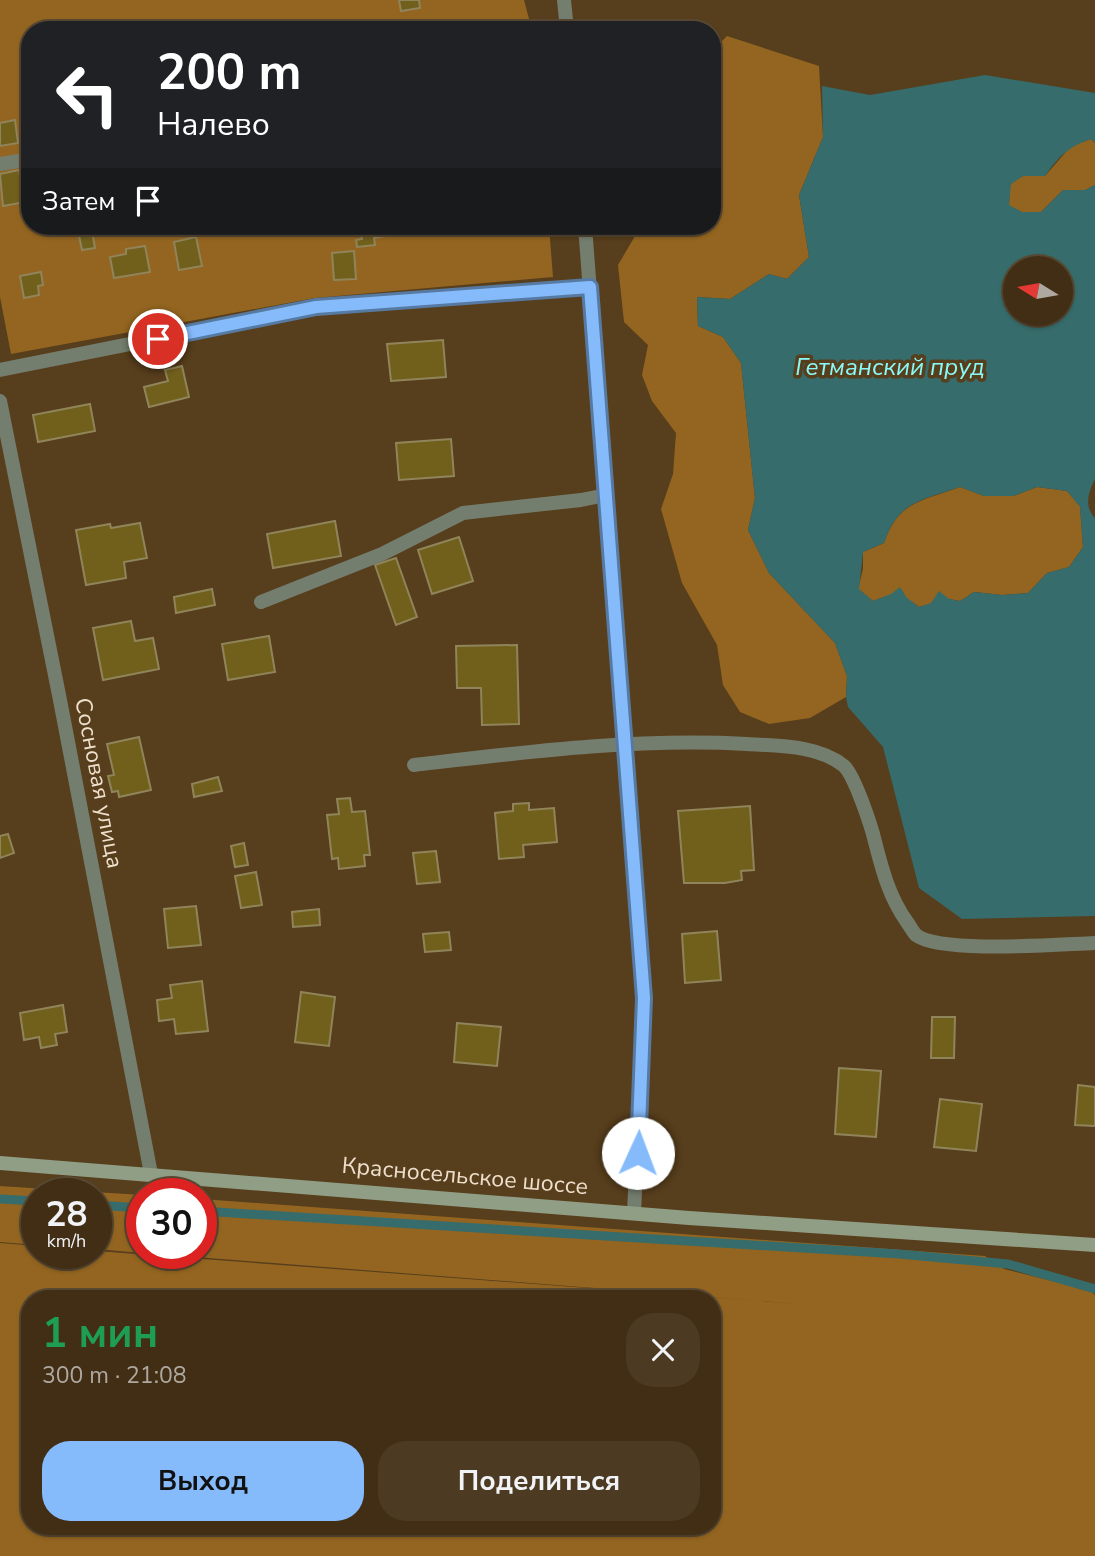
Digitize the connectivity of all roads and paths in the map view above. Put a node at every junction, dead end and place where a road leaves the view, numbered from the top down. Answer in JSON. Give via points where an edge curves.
{"nodes":[{"id":1,"x":564,"y":0,"type":"edge"},
{"id":2,"x":567,"y":21,"type":"edge"},
{"id":3,"x":21,"y":160,"type":"edge"},
{"id":4,"x":0,"y":164,"type":"edge"},
{"id":5,"x":586,"y":235,"type":"edge"},
{"id":6,"x":590,"y":287,"type":"junction"},
{"id":7,"x":0,"y":370,"type":"edge"},
{"id":8,"x":0,"y":401,"type":"edge"},
{"id":9,"x":606,"y":495,"type":"junction"},
{"id":10,"x":261,"y":602,"type":"dead end"},
{"id":11,"x":625,"y":743,"type":"junction"},
{"id":12,"x":414,"y":765,"type":"dead end"},
{"id":13,"x":1095,"y":943,"type":"edge"},
{"id":14,"x":0,"y":1163,"type":"edge"},
{"id":15,"x":151,"y":1174,"type":"junction"},
{"id":16,"x":634,"y":1213,"type":"junction"},
{"id":17,"x":1095,"y":1245,"type":"edge"}],
"edges":[{"from":1,"to":2,"type":"street"},
{"from":3,"to":4,"type":"street"},
{"from":5,"to":6,"type":"street"},
{"from":6,"to":7,"type":"street","via":[[316,307]]},
{"from":6,"to":9,"type":"street"},
{"from":8,"to":15,"type":"street","name":"Сосновая улица"},
{"from":9,"to":10,"type":"street","via":[[463,513],[382,554]]},
{"from":9,"to":11,"type":"street"},
{"from":11,"to":12,"type":"street"},
{"from":11,"to":13,"type":"street","via":[[723,743],[820,754],[845,767],[868,814],[896,906],[917,936],[955,946]]},
{"from":11,"to":16,"type":"street","via":[[644,998]]},
{"from":14,"to":15,"type":"main road","name":"Красносельское шоссе"},
{"from":15,"to":16,"type":"main road","name":"Красносельское шоссе"},
{"from":16,"to":17,"type":"main road","name":"Красносельское шоссе"}]}
